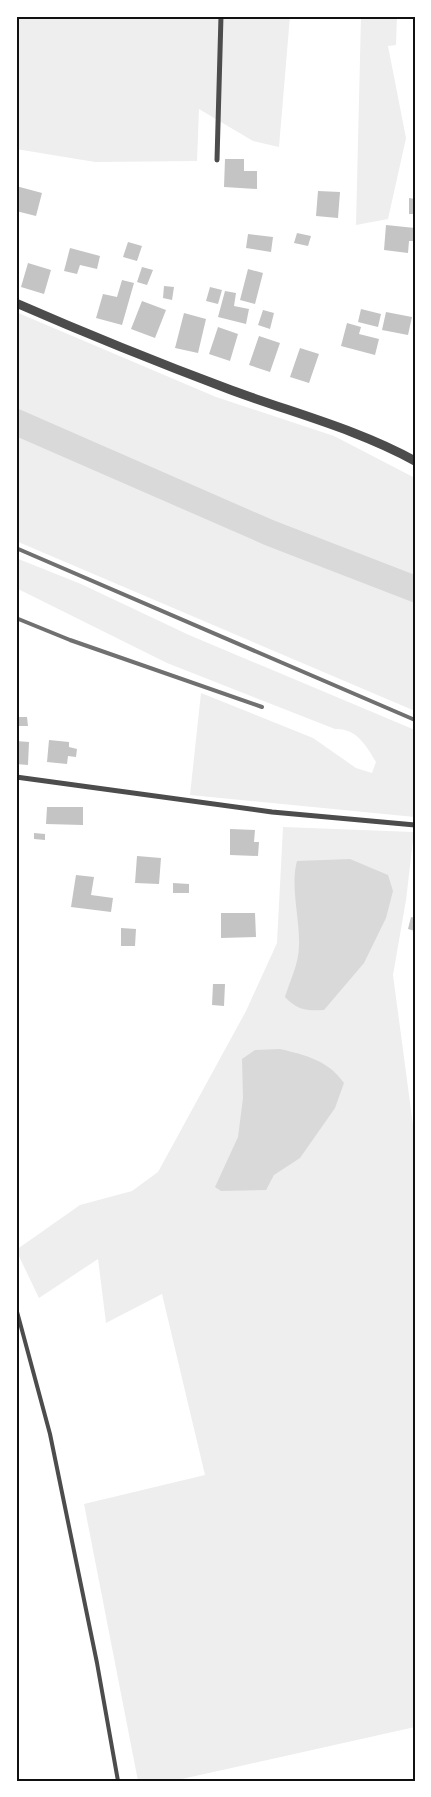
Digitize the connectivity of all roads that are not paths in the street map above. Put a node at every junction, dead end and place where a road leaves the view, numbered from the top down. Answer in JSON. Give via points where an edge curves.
{"nodes":[{"id":1,"x":221,"y":16,"type":"edge"},
{"id":2,"x":217,"y":160,"type":"dead end"},
{"id":3,"x":16,"y":303,"type":"edge"},
{"id":4,"x":414,"y":457,"type":"edge"},
{"id":5,"x":16,"y":777,"type":"edge"},
{"id":6,"x":415,"y":825,"type":"edge"},
{"id":7,"x":16,"y":1308,"type":"edge"},
{"id":8,"x":118,"y":1781,"type":"edge"}],
"edges":[{"from":1,"to":2,"type":"street"},
{"from":3,"to":4,"type":"street","via":[[190,375],[326,421]]},
{"from":5,"to":6,"type":"street","via":[[272,812]]},
{"from":7,"to":8,"type":"lane","via":[[50,1434]]}]}
